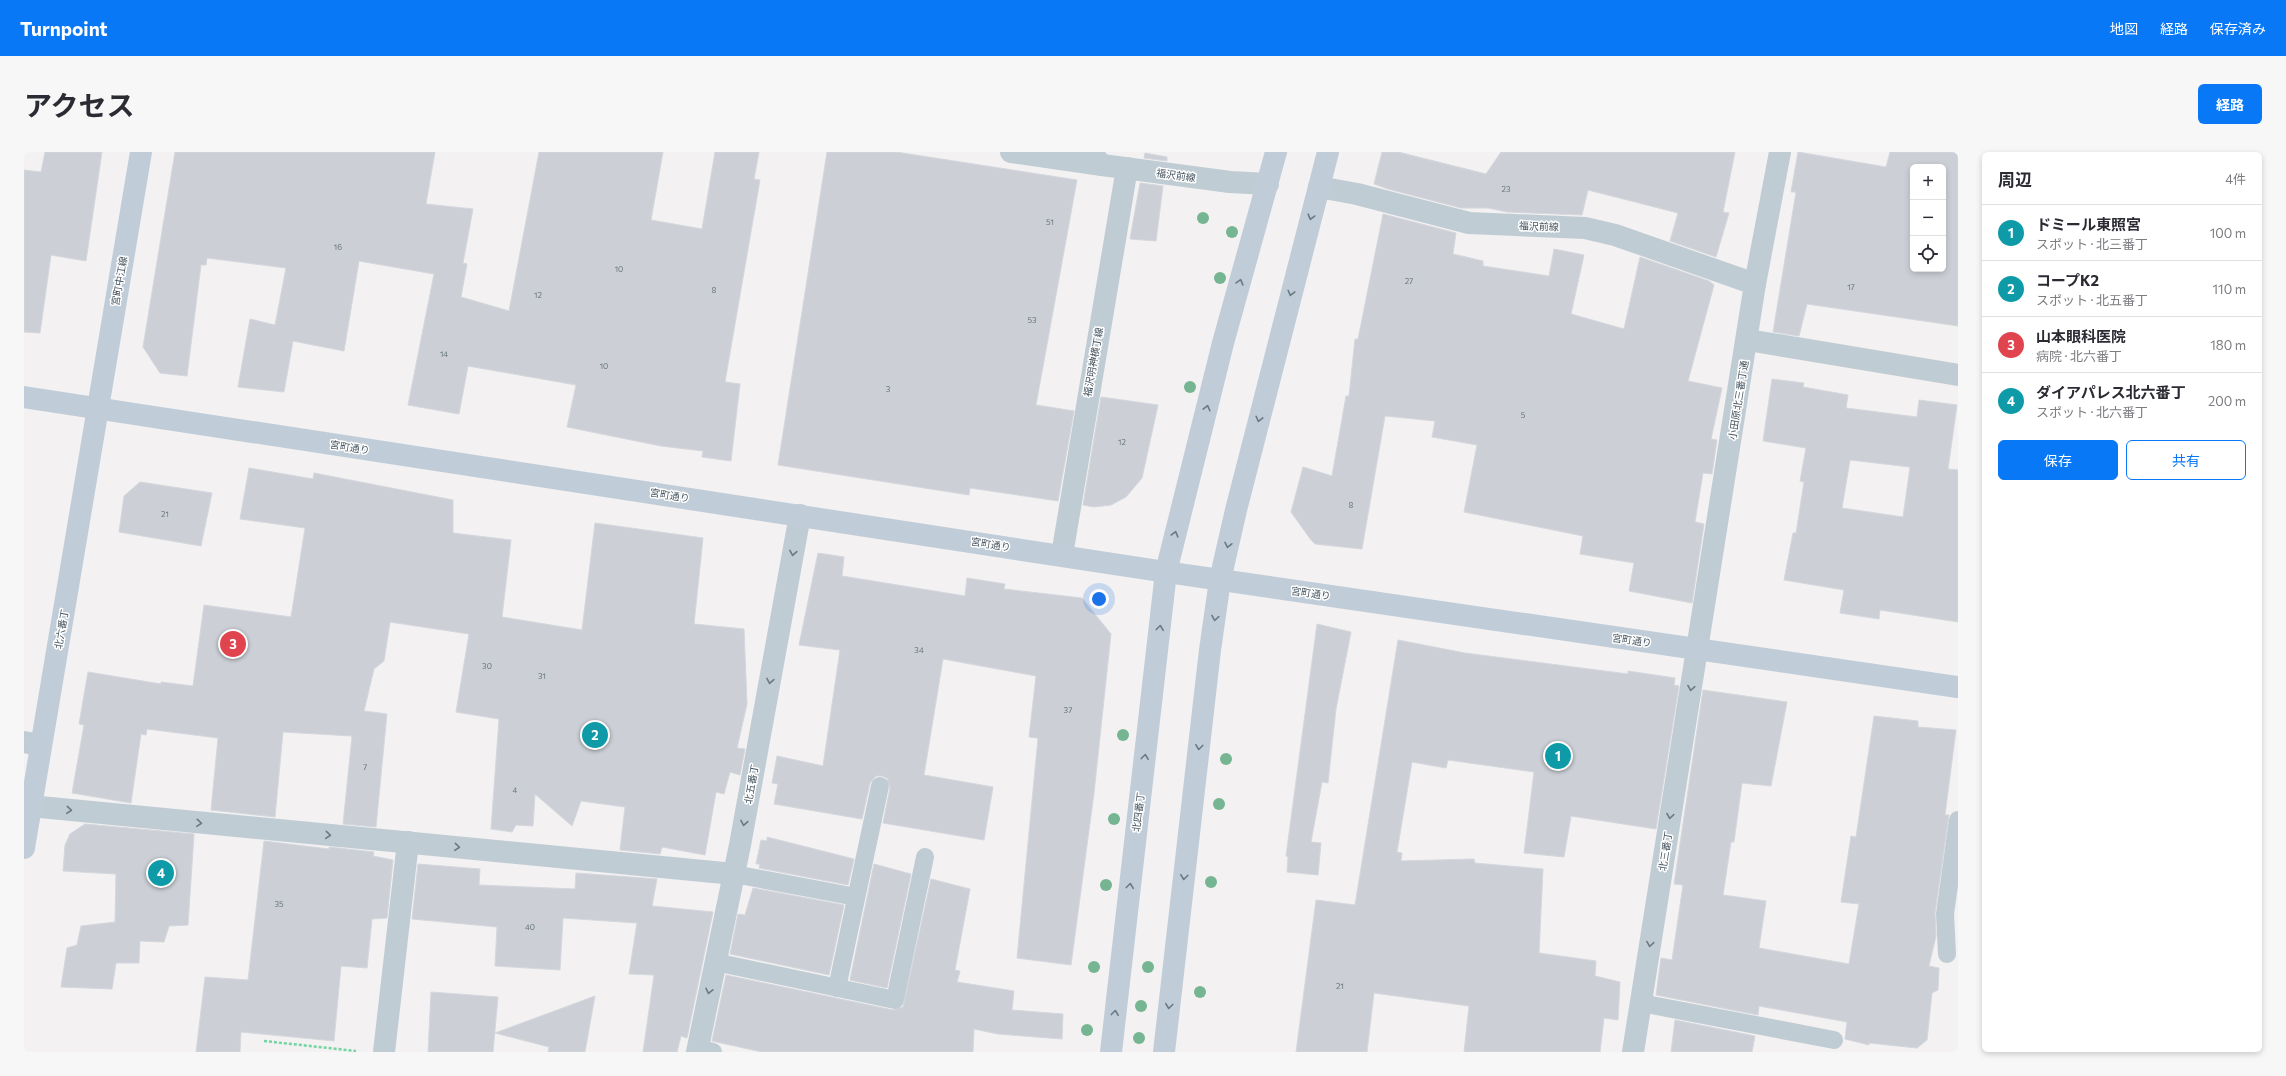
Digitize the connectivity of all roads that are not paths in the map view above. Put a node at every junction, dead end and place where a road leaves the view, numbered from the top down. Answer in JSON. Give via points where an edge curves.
{"nodes":[{"id":1,"x":141,"y":152,"type":"edge"},
{"id":2,"x":1011,"y":152,"type":"edge"},
{"id":3,"x":1276,"y":152,"type":"edge"},
{"id":4,"x":1328,"y":152,"type":"edge"},
{"id":5,"x":1780,"y":152,"type":"edge"},
{"id":6,"x":1096,"y":158,"type":"edge"},
{"id":7,"x":1127,"y":168,"type":"junction"},
{"id":8,"x":1268,"y":184,"type":"junction"},
{"id":9,"x":1319,"y":187,"type":"junction"},
{"id":10,"x":1756,"y":284,"type":"junction"},
{"id":11,"x":1748,"y":340,"type":"junction"},
{"id":12,"x":1958,"y":375,"type":"edge"},
{"id":13,"x":24,"y":397,"type":"edge"},
{"id":14,"x":98,"y":410,"type":"junction"},
{"id":15,"x":800,"y":515,"type":"junction"},
{"id":16,"x":1062,"y":556,"type":"junction"},
{"id":17,"x":1166,"y":572,"type":"junction"},
{"id":18,"x":1220,"y":580,"type":"junction"},
{"id":19,"x":1697,"y":649,"type":"junction"},
{"id":20,"x":1958,"y":686,"type":"edge"},
{"id":21,"x":33,"y":744,"type":"edge"},
{"id":22,"x":880,"y":786,"type":"dead end"},
{"id":23,"x":30,"y":806,"type":"junction"},
{"id":24,"x":1958,"y":820,"type":"edge"},
{"id":25,"x":408,"y":842,"type":"junction"},
{"id":26,"x":24,"y":848,"type":"edge"},
{"id":27,"x":925,"y":857,"type":"dead end"},
{"id":28,"x":734,"y":874,"type":"junction"},
{"id":29,"x":856,"y":897,"type":"junction"},
{"id":30,"x":1947,"y":954,"type":"dead end"},
{"id":31,"x":716,"y":962,"type":"junction"},
{"id":32,"x":837,"y":988,"type":"junction"},
{"id":33,"x":1641,"y":1004,"type":"junction"},
{"id":34,"x":1834,"y":1040,"type":"dead end"},
{"id":35,"x":702,"y":1051,"type":"edge"},
{"id":36,"x":384,"y":1052,"type":"edge"},
{"id":37,"x":1111,"y":1052,"type":"edge"},
{"id":38,"x":1164,"y":1052,"type":"edge"},
{"id":39,"x":1633,"y":1052,"type":"edge"}],
"edges":[{"from":1,"to":14,"type":"street","name":"宮町中江線"},
{"from":2,"to":6,"type":"street","name":"福沢前線"},
{"from":3,"to":8,"type":"street","name":"北四番丁"},
{"from":4,"to":9,"type":"street"},
{"from":5,"to":10,"type":"street","name":"小田原北三番丁通"},
{"from":6,"to":7,"type":"street","name":"福沢前線"},
{"from":7,"to":8,"type":"street","name":"福沢前線","via":[[1230,182]]},
{"from":7,"to":16,"type":"street","name":"福沢明神横丁線"},
{"from":17,"to":8,"type":"street","name":"北四番丁","one_way":true,"via":[[1223,343]]},
{"from":9,"to":10,"type":"street","name":"福沢前線","via":[[1357,194],[1469,223],[1584,228],[1615,235]]},
{"from":9,"to":18,"type":"street","one_way":true},
{"from":10,"to":11,"type":"street","name":"小田原北三番丁通"},
{"from":11,"to":12,"type":"street"},
{"from":11,"to":19,"type":"street","name":"小田原北三番丁通"},
{"from":13,"to":14,"type":"street","name":"宮町通り"},
{"from":14,"to":15,"type":"street","name":"宮町通り"},
{"from":14,"to":21,"type":"street","name":"北六番丁"},
{"from":15,"to":16,"type":"street","name":"宮町通り"},
{"from":15,"to":28,"type":"street","name":"北五番丁","one_way":true},
{"from":16,"to":17,"type":"street","name":"宮町通り"},
{"from":17,"to":18,"type":"street","name":"宮町通り"},
{"from":37,"to":17,"type":"street","name":"北四番丁","one_way":true},
{"from":18,"to":19,"type":"street","name":"宮町通り"},
{"from":18,"to":38,"type":"street","one_way":true},
{"from":19,"to":20,"type":"street","name":"宮町通り"},
{"from":19,"to":33,"type":"street","name":"北三番丁","one_way":true},
{"from":21,"to":23,"type":"street","name":"北六番丁"},
{"from":22,"to":29,"type":"lane"},
{"from":23,"to":25,"type":"street","one_way":true},
{"from":23,"to":26,"type":"street","name":"北六番丁"},
{"from":24,"to":30,"type":"lane","via":[[1945,914]]},
{"from":25,"to":28,"type":"street","one_way":true},
{"from":25,"to":36,"type":"street"},
{"from":27,"to":32,"type":"lane","via":[[895,1000]]},
{"from":28,"to":29,"type":"lane"},
{"from":28,"to":31,"type":"street","name":"北五番丁"},
{"from":29,"to":32,"type":"lane"},
{"from":31,"to":32,"type":"lane"},
{"from":31,"to":35,"type":"street","name":"北五番丁","one_way":true},
{"from":33,"to":34,"type":"lane"},
{"from":33,"to":39,"type":"street","name":"北三番丁"}]}
